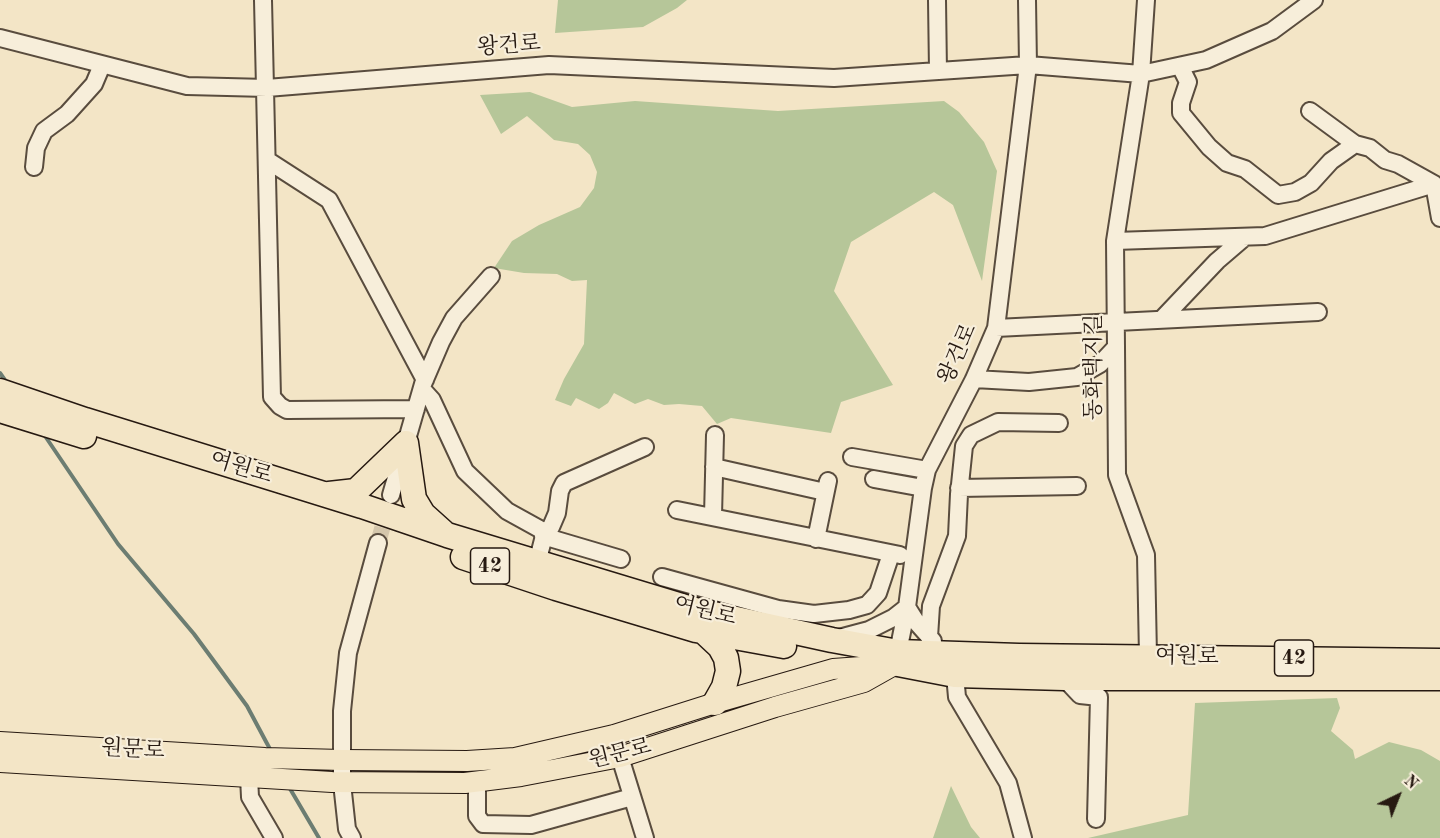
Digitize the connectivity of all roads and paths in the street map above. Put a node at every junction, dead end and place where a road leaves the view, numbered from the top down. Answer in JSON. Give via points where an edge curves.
{"nodes":[{"id":1,"x":263,"y":0,"type":"edge"},
{"id":2,"x":937,"y":0,"type":"edge"},
{"id":3,"x":1027,"y":0,"type":"edge"},
{"id":4,"x":1146,"y":0,"type":"edge"},
{"id":5,"x":1314,"y":0,"type":"edge"},
{"id":6,"x":0,"y":38,"type":"edge"},
{"id":7,"x":102,"y":64,"type":"junction"},
{"id":8,"x":1028,"y":65,"type":"junction"},
{"id":9,"x":1180,"y":66,"type":"junction"},
{"id":10,"x":938,"y":71,"type":"junction"},
{"id":11,"x":1141,"y":74,"type":"junction"},
{"id":12,"x":267,"y":88,"type":"junction"},
{"id":13,"x":1310,"y":111,"type":"dead end"},
{"id":14,"x":1354,"y":144,"type":"junction"},
{"id":15,"x":267,"y":160,"type":"junction"},
{"id":16,"x":34,"y":167,"type":"dead end"},
{"id":17,"x":1434,"y":184,"type":"junction"},
{"id":18,"x":1440,"y":218,"type":"edge"},
{"id":19,"x":1245,"y":237,"type":"junction"},
{"id":20,"x":1115,"y":241,"type":"junction"},
{"id":21,"x":491,"y":276,"type":"dead end"},
{"id":22,"x":1318,"y":312,"type":"dead end"},
{"id":23,"x":1161,"y":320,"type":"junction"},
{"id":24,"x":1116,"y":322,"type":"junction"},
{"id":25,"x":996,"y":328,"type":"junction"},
{"id":26,"x":1116,"y":347,"type":"junction"},
{"id":27,"x":974,"y":379,"type":"junction"},
{"id":28,"x":424,"y":384,"type":"junction"},
{"id":29,"x":0,"y":391,"type":"edge"},
{"id":30,"x":416,"y":409,"type":"junction"},
{"id":31,"x":0,"y":410,"type":"edge"},
{"id":32,"x":1059,"y":423,"type":"dead end"},
{"id":33,"x":88,"y":429,"type":"junction"},
{"id":34,"x":715,"y":435,"type":"dead end"},
{"id":35,"x":406,"y":443,"type":"junction"},
{"id":36,"x":645,"y":447,"type":"dead end"},
{"id":37,"x":852,"y":457,"type":"dead end"},
{"id":38,"x":714,"y":467,"type":"junction"},
{"id":39,"x":927,"y":470,"type":"junction"},
{"id":40,"x":874,"y":479,"type":"dead end"},
{"id":41,"x":1077,"y":486,"type":"dead end"},
{"id":42,"x":923,"y":488,"type":"junction"},
{"id":43,"x":959,"y":488,"type":"junction"},
{"id":44,"x":325,"y":494,"type":"junction"},
{"id":45,"x":391,"y":495,"type":"tunnel mouth"},
{"id":46,"x":677,"y":510,"type":"dead end"},
{"id":47,"x":713,"y":516,"type":"junction"},
{"id":48,"x":544,"y":534,"type":"junction"},
{"id":49,"x":447,"y":535,"type":"junction"},
{"id":50,"x":816,"y":539,"type":"junction"},
{"id":51,"x":378,"y":543,"type":"tunnel mouth"},
{"id":52,"x":602,"y":554,"type":"junction"},
{"id":53,"x":891,"y":554,"type":"junction"},
{"id":54,"x":913,"y":558,"type":"junction"},
{"id":55,"x":621,"y":559,"type":"dead end"},
{"id":56,"x":537,"y":563,"type":"junction"},
{"id":57,"x":662,"y":577,"type":"dead end"},
{"id":58,"x":595,"y":580,"type":"junction"},
{"id":59,"x":907,"y":607,"type":"junction"},
{"id":60,"x":704,"y":632,"type":"junction"},
{"id":61,"x":929,"y":637,"type":"junction"},
{"id":62,"x":832,"y":640,"type":"junction"},
{"id":63,"x":1440,"y":655,"type":"edge"},
{"id":64,"x":897,"y":658,"type":"junction"},
{"id":65,"x":1440,"y":660,"type":"edge"},
{"id":66,"x":951,"y":664,"type":"junction"},
{"id":67,"x":1148,"y":667,"type":"junction"},
{"id":68,"x":1414,"y":669,"type":"junction"},
{"id":69,"x":1118,"y":677,"type":"junction"},
{"id":70,"x":1064,"y":678,"type":"junction"},
{"id":71,"x":1440,"y":678,"type":"edge"},
{"id":72,"x":1440,"y":687,"type":"edge"},
{"id":73,"x":1099,"y":697,"type":"junction"},
{"id":74,"x":715,"y":703,"type":"junction"},
{"id":75,"x":614,"y":735,"type":"junction"},
{"id":76,"x":0,"y":742,"type":"edge"},
{"id":77,"x":257,"y":757,"type":"junction"},
{"id":78,"x":620,"y":757,"type":"junction"},
{"id":79,"x":337,"y":760,"type":"junction"},
{"id":80,"x":0,"y":762,"type":"edge"},
{"id":81,"x":256,"y":777,"type":"junction"},
{"id":82,"x":337,"y":782,"type":"junction"},
{"id":83,"x":477,"y":782,"type":"junction"},
{"id":84,"x":632,"y":797,"type":"junction"},
{"id":85,"x":1096,"y":819,"type":"dead end"},
{"id":86,"x":274,"y":838,"type":"edge"},
{"id":87,"x":352,"y":838,"type":"edge"},
{"id":88,"x":645,"y":838,"type":"edge"},
{"id":89,"x":1023,"y":838,"type":"edge"}],
"edges":[{"from":1,"to":12,"type":"street"},
{"from":2,"to":10,"type":"street"},
{"from":3,"to":8,"type":"street","name":"왕건로"},
{"from":4,"to":11,"type":"street","name":"동화택지길"},
{"from":5,"to":9,"type":"street","via":[[1272,31],[1206,60]]},
{"from":6,"to":7,"type":"street","name":"왕건로"},
{"from":7,"to":12,"type":"street","name":"왕건로","via":[[187,86]]},
{"from":7,"to":16,"type":"street","via":[[94,84],[67,114],[44,131],[36,148]]},
{"from":8,"to":10,"type":"street","name":"왕건로"},
{"from":8,"to":11,"type":"street"},
{"from":8,"to":25,"type":"street","name":"왕건로"},
{"from":9,"to":11,"type":"street"},
{"from":9,"to":14,"type":"street","via":[[1188,82],[1181,113],[1227,164],[1245,169],[1278,195],[1311,183]]},
{"from":10,"to":12,"type":"street","name":"왕건로","via":[[834,78],[549,65]]},
{"from":11,"to":20,"type":"street","name":"동화택지길"},
{"from":12,"to":15,"type":"street"},
{"from":13,"to":14,"type":"street"},
{"from":14,"to":17,"type":"street","via":[[1370,148]]},
{"from":15,"to":28,"type":"street","via":[[329,200]]},
{"from":15,"to":30,"type":"street","via":[[272,397],[287,410]]},
{"from":17,"to":18,"type":"street"},
{"from":17,"to":19,"type":"street","via":[[1265,237]]},
{"from":19,"to":20,"type":"street"},
{"from":19,"to":23,"type":"street"},
{"from":20,"to":24,"type":"street","name":"동화택지길"},
{"from":21,"to":28,"type":"street","via":[[454,318]]},
{"from":22,"to":23,"type":"street"},
{"from":23,"to":24,"type":"street"},
{"from":24,"to":25,"type":"street"},
{"from":24,"to":26,"type":"street","name":"동화택지길"},
{"from":25,"to":27,"type":"street","name":"왕건로"},
{"from":26,"to":27,"type":"street","via":[[1100,364],[1077,377],[1029,382]]},
{"from":26,"to":67,"type":"street","name":"동화택지길","via":[[1117,475],[1146,555]]},
{"from":27,"to":39,"type":"street","name":"왕건로"},
{"from":28,"to":30,"type":"street"},
{"from":28,"to":48,"type":"street","via":[[465,471],[507,511]]},
{"from":29,"to":33,"type":"highway","name":"여원로","number":"42"},
{"from":30,"to":35,"type":"street"},
{"from":31,"to":33,"type":"highway","name":"여원로","number":"42"},
{"from":32,"to":43,"type":"street","via":[[998,422],[971,435],[964,446]]},
{"from":33,"to":44,"type":"highway","name":"여원로","number":"42"},
{"from":33,"to":60,"type":"highway","name":"여원로","number":"42","via":[[556,588]]},
{"from":34,"to":38,"type":"street"},
{"from":35,"to":44,"type":"highway","via":[[356,491]]},
{"from":35,"to":45,"type":"street"},
{"from":35,"to":49,"type":"highway","via":[[414,499],[423,514]]},
{"from":36,"to":48,"type":"street","via":[[564,483],[557,513]]},
{"from":37,"to":39,"type":"street"},
{"from":38,"to":47,"type":"street"},
{"from":38,"to":50,"type":"street","via":[[826,486]]},
{"from":39,"to":42,"type":"street","name":"왕건로"},
{"from":40,"to":42,"type":"street"},
{"from":41,"to":43,"type":"street"},
{"from":42,"to":54,"type":"street","name":"왕건로"},
{"from":43,"to":61,"type":"street","via":[[957,536],[931,606]]},
{"from":44,"to":49,"type":"highway","name":"여원로","number":"42"},
{"from":46,"to":47,"type":"street"},
{"from":47,"to":50,"type":"street"},
{"from":48,"to":52,"type":"street"},
{"from":48,"to":56,"type":"street"},
{"from":49,"to":56,"type":"highway","name":"여원로","number":"42"},
{"from":50,"to":53,"type":"street"},
{"from":51,"to":79,"type":"street","via":[[348,653]]},
{"from":52,"to":55,"type":"street"},
{"from":52,"to":58,"type":"street"},
{"from":53,"to":54,"type":"street"},
{"from":53,"to":57,"type":"street","via":[[878,593],[867,605],[814,614],[778,609]]},
{"from":54,"to":59,"type":"street","name":"왕건로"},
{"from":56,"to":58,"type":"highway","name":"여원로","number":"42"},
{"from":58,"to":62,"type":"highway","name":"여원로","number":"42","via":[[695,610]]},
{"from":59,"to":61,"type":"street"},
{"from":59,"to":62,"type":"street","via":[[869,630]]},
{"from":59,"to":64,"type":"street","name":"왕건로"},
{"from":60,"to":64,"type":"highway","name":"여원로","number":"42"},
{"from":60,"to":74,"type":"highway","via":[[726,658],[728,671]]},
{"from":61,"to":66,"type":"street"},
{"from":62,"to":64,"type":"highway","name":"여원로","number":"42"},
{"from":63,"to":68,"type":"highway"},
{"from":64,"to":66,"type":"highway","name":"여원로","number":"42"},
{"from":64,"to":74,"type":"main road","name":"원문로","via":[[833,669]]},
{"from":64,"to":78,"type":"main road","name":"원문로","via":[[864,682]]},
{"from":65,"to":68,"type":"highway","name":"여원로","number":"42"},
{"from":66,"to":67,"type":"highway","name":"여원로","number":"42","via":[[1019,656]]},
{"from":66,"to":70,"type":"highway","name":"여원로","number":"42"},
{"from":66,"to":89,"type":"street","via":[[957,697],[1008,783]]},
{"from":67,"to":68,"type":"highway","name":"여원로","number":"42"},
{"from":67,"to":69,"type":"highway","name":"여원로","number":"42"},
{"from":68,"to":71,"type":"highway","name":"여원로","number":"42"},
{"from":68,"to":72,"type":"highway"},
{"from":69,"to":70,"type":"highway","name":"여원로","number":"42"},
{"from":69,"to":73,"type":"highway"},
{"from":70,"to":73,"type":"street","via":[[1080,695]]},
{"from":73,"to":85,"type":"street"},
{"from":74,"to":75,"type":"main road","name":"원문로"},
{"from":75,"to":78,"type":"main road"},
{"from":75,"to":79,"type":"main road","name":"원문로","via":[[515,758]]},
{"from":76,"to":77,"type":"main road","name":"원문로"},
{"from":77,"to":79,"type":"main road","name":"원문로"},
{"from":77,"to":81,"type":"main road"},
{"from":78,"to":83,"type":"main road","name":"원문로"},
{"from":78,"to":84,"type":"street"},
{"from":79,"to":82,"type":"street"},
{"from":80,"to":81,"type":"main road","name":"원문로"},
{"from":81,"to":82,"type":"main road","name":"원문로"},
{"from":81,"to":86,"type":"street","via":[[250,797]]},
{"from":82,"to":83,"type":"main road","name":"원문로"},
{"from":82,"to":87,"type":"street"},
{"from":83,"to":84,"type":"street","via":[[477,816],[483,824],[531,825]]},
{"from":84,"to":88,"type":"street"}]}
